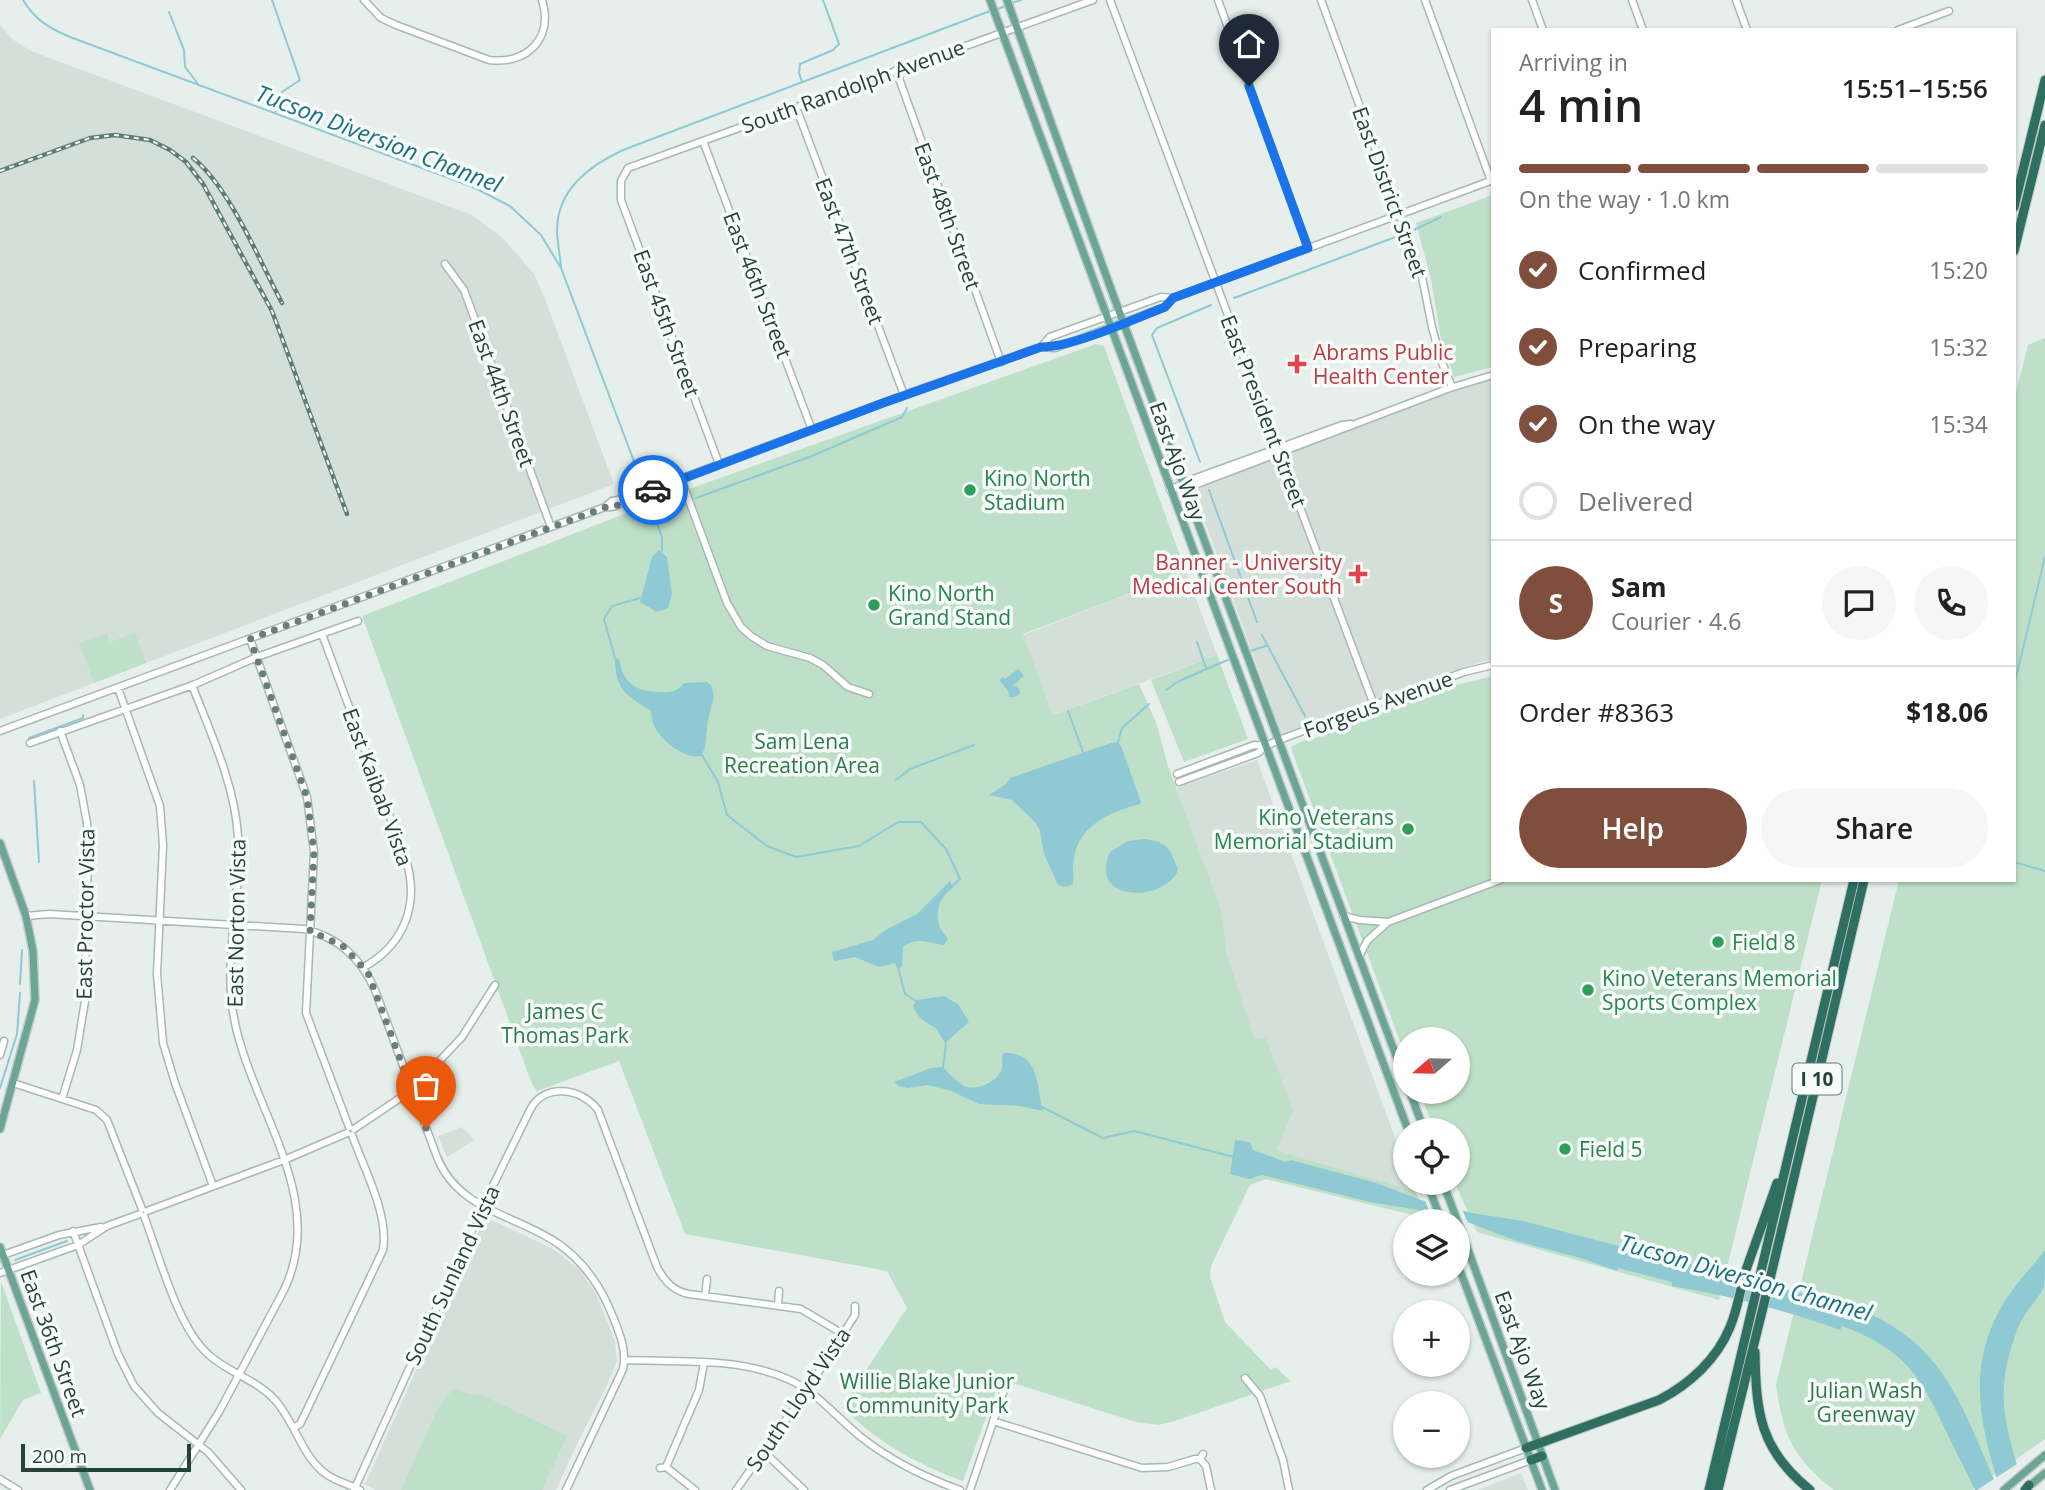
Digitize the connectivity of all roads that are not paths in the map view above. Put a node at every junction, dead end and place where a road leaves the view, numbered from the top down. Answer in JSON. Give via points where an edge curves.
{"nodes":[{"id":1,"x":364,"y":0,"type":"edge"},
{"id":2,"x":542,"y":0,"type":"edge"},
{"id":3,"x":1007,"y":0,"type":"edge"},
{"id":4,"x":1093,"y":0,"type":"edge"},
{"id":5,"x":1110,"y":0,"type":"edge"},
{"id":6,"x":1218,"y":0,"type":"edge"},
{"id":7,"x":1321,"y":0,"type":"edge"},
{"id":8,"x":1425,"y":0,"type":"edge"},
{"id":9,"x":1532,"y":0,"type":"edge"},
{"id":10,"x":1632,"y":0,"type":"edge"},
{"id":11,"x":1736,"y":0,"type":"edge"},
{"id":12,"x":991,"y":2,"type":"edge"},
{"id":13,"x":1949,"y":10,"type":"dead end"},
{"id":14,"x":1017,"y":27,"type":"junction"},
{"id":15,"x":1541,"y":28,"type":"edge"},
{"id":16,"x":1642,"y":28,"type":"edge"},
{"id":17,"x":1746,"y":28,"type":"edge"},
{"id":18,"x":1903,"y":28,"type":"edge"},
{"id":19,"x":1002,"y":32,"type":"junction"},
{"id":20,"x":895,"y":70,"type":"junction"},
{"id":21,"x":2045,"y":80,"type":"edge"},
{"id":22,"x":796,"y":107,"type":"junction"},
{"id":23,"x":2045,"y":125,"type":"edge"},
{"id":24,"x":703,"y":141,"type":"junction"},
{"id":25,"x":1069,"y":171,"type":"junction"},
{"id":26,"x":1054,"y":177,"type":"junction"},
{"id":27,"x":1491,"y":177,"type":"edge"},
{"id":28,"x":1491,"y":180,"type":"edge"},
{"id":29,"x":621,"y":181,"type":"joint"},
{"id":30,"x":2016,"y":199,"type":"edge"},
{"id":31,"x":1399,"y":215,"type":"junction"},
{"id":32,"x":2016,"y":243,"type":"edge"},
{"id":33,"x":1308,"y":248,"type":"junction"},
{"id":34,"x":445,"y":264,"type":"dead end"},
{"id":35,"x":1215,"y":283,"type":"junction"},
{"id":36,"x":1173,"y":298,"type":"junction"},
{"id":37,"x":1119,"y":312,"type":"junction"},
{"id":38,"x":1106,"y":317,"type":"junction"},
{"id":39,"x":1123,"y":323,"type":"junction"},
{"id":40,"x":1110,"y":328,"type":"junction"},
{"id":41,"x":1041,"y":347,"type":"junction"},
{"id":42,"x":1000,"y":362,"type":"junction"},
{"id":43,"x":1491,"y":376,"type":"edge"},
{"id":44,"x":1451,"y":387,"type":"junction"},
{"id":45,"x":904,"y":395,"type":"junction"},
{"id":46,"x":812,"y":430,"type":"junction"},
{"id":47,"x":1280,"y":450,"type":"junction"},
{"id":48,"x":719,"y":464,"type":"junction"},
{"id":49,"x":681,"y":479,"type":"junction"},
{"id":50,"x":1183,"y":485,"type":"junction"},
{"id":51,"x":1170,"y":490,"type":"junction"},
{"id":52,"x":551,"y":527,"type":"junction"},
{"id":53,"x":358,"y":621,"type":"dead end"},
{"id":54,"x":322,"y":634,"type":"junction"},
{"id":55,"x":250,"y":639,"type":"junction"},
{"id":56,"x":257,"y":657,"type":"junction"},
{"id":57,"x":1491,"y":665,"type":"edge"},
{"id":58,"x":192,"y":685,"type":"junction"},
{"id":59,"x":118,"y":688,"type":"junction"},
{"id":60,"x":869,"y":694,"type":"dead end"},
{"id":61,"x":1374,"y":705,"type":"junction"},
{"id":62,"x":126,"y":708,"type":"junction"},
{"id":63,"x":0,"y":731,"type":"edge"},
{"id":64,"x":60,"y":732,"type":"junction"},
{"id":65,"x":1279,"y":740,"type":"junction"},
{"id":66,"x":30,"y":743,"type":"dead end"},
{"id":67,"x":1265,"y":746,"type":"junction"},
{"id":68,"x":1178,"y":778,"type":"dead end"},
{"id":69,"x":0,"y":843,"type":"edge"},
{"id":70,"x":1495,"y":882,"type":"edge"},
{"id":71,"x":1854,"y":882,"type":"edge"},
{"id":72,"x":1864,"y":882,"type":"edge"},
{"id":73,"x":26,"y":916,"type":"junction"},
{"id":74,"x":85,"y":916,"type":"junction"},
{"id":75,"x":1343,"y":916,"type":"junction"},
{"id":76,"x":159,"y":921,"type":"junction"},
{"id":77,"x":1388,"y":922,"type":"junction"},
{"id":78,"x":235,"y":926,"type":"junction"},
{"id":79,"x":310,"y":931,"type":"junction"},
{"id":80,"x":1359,"y":957,"type":"junction"},
{"id":81,"x":364,"y":968,"type":"junction"},
{"id":82,"x":495,"y":985,"type":"dead end"},
{"id":83,"x":4,"y":1041,"type":"dead end"},
{"id":84,"x":1393,"y":1047,"type":"edge"},
{"id":85,"x":0,"y":1055,"type":"edge"},
{"id":86,"x":1393,"y":1059,"type":"edge"},
{"id":87,"x":1383,"y":1063,"type":"junction"},
{"id":88,"x":13,"y":1083,"type":"junction"},
{"id":89,"x":412,"y":1090,"type":"junction"},
{"id":90,"x":62,"y":1099,"type":"junction"},
{"id":91,"x":1404,"y":1118,"type":"edge"},
{"id":92,"x":1795,"y":1128,"type":"junction"},
{"id":93,"x":0,"y":1129,"type":"edge"},
{"id":94,"x":350,"y":1131,"type":"junction"},
{"id":95,"x":616,"y":1158,"type":"junction"},
{"id":96,"x":284,"y":1160,"type":"junction"},
{"id":97,"x":608,"y":1161,"type":"dead end"},
{"id":98,"x":213,"y":1186,"type":"junction"},
{"id":99,"x":483,"y":1206,"type":"junction"},
{"id":100,"x":143,"y":1212,"type":"junction"},
{"id":101,"x":107,"y":1226,"type":"junction"},
{"id":102,"x":73,"y":1231,"type":"junction"},
{"id":103,"x":644,"y":1231,"type":"junction"},
{"id":104,"x":635,"y":1235,"type":"dead end"},
{"id":105,"x":78,"y":1245,"type":"junction"},
{"id":106,"x":0,"y":1247,"type":"edge"},
{"id":107,"x":3,"y":1255,"type":"junction"},
{"id":108,"x":1470,"y":1255,"type":"edge"},
{"id":109,"x":4,"y":1272,"type":"edge"},
{"id":110,"x":1766,"y":1278,"type":"junction"},
{"id":111,"x":707,"y":1279,"type":"dead end"},
{"id":112,"x":1465,"y":1286,"type":"edge"},
{"id":113,"x":779,"y":1291,"type":"dead end"},
{"id":114,"x":1484,"y":1294,"type":"junction"},
{"id":115,"x":705,"y":1296,"type":"junction"},
{"id":116,"x":1470,"y":1299,"type":"junction"},
{"id":117,"x":778,"y":1306,"type":"junction"},
{"id":118,"x":855,"y":1306,"type":"dead end"},
{"id":119,"x":1758,"y":1309,"type":"junction"},
{"id":120,"x":843,"y":1334,"type":"junction"},
{"id":121,"x":1755,"y":1336,"type":"junction"},
{"id":122,"x":625,"y":1360,"type":"junction"},
{"id":123,"x":704,"y":1363,"type":"junction"},
{"id":124,"x":239,"y":1374,"type":"junction"},
{"id":125,"x":1245,"y":1378,"type":"dead end"},
{"id":126,"x":1006,"y":1384,"type":"dead end"},
{"id":127,"x":807,"y":1390,"type":"junction"},
{"id":128,"x":993,"y":1421,"type":"junction"},
{"id":129,"x":295,"y":1427,"type":"junction"},
{"id":130,"x":1539,"y":1444,"type":"junction"},
{"id":131,"x":199,"y":1445,"type":"junction"},
{"id":132,"x":1526,"y":1448,"type":"junction"},
{"id":133,"x":763,"y":1451,"type":"junction"},
{"id":134,"x":1542,"y":1455,"type":"junction"},
{"id":135,"x":2045,"y":1455,"type":"edge"},
{"id":136,"x":1531,"y":1460,"type":"junction"},
{"id":137,"x":2045,"y":1473,"type":"edge"},
{"id":138,"x":0,"y":1479,"type":"edge"},
{"id":139,"x":356,"y":1488,"type":"edge"},
{"id":140,"x":2026,"y":1488,"type":"edge"},
{"id":141,"x":18,"y":1490,"type":"edge"},
{"id":142,"x":90,"y":1490,"type":"edge"},
{"id":143,"x":170,"y":1490,"type":"edge"},
{"id":144,"x":241,"y":1490,"type":"edge"},
{"id":145,"x":566,"y":1490,"type":"edge"},
{"id":146,"x":695,"y":1490,"type":"edge"},
{"id":147,"x":736,"y":1490,"type":"edge"},
{"id":148,"x":804,"y":1490,"type":"edge"},
{"id":149,"x":960,"y":1490,"type":"edge"},
{"id":150,"x":970,"y":1490,"type":"edge"},
{"id":151,"x":1211,"y":1490,"type":"edge"},
{"id":152,"x":1289,"y":1490,"type":"edge"},
{"id":153,"x":1427,"y":1490,"type":"edge"},
{"id":154,"x":1450,"y":1490,"type":"edge"},
{"id":155,"x":1542,"y":1490,"type":"edge"},
{"id":156,"x":1555,"y":1490,"type":"edge"},
{"id":157,"x":1709,"y":1490,"type":"edge"},
{"id":158,"x":1718,"y":1490,"type":"edge"},
{"id":159,"x":1810,"y":1490,"type":"edge"},
{"id":160,"x":2004,"y":1490,"type":"edge"}],
"edges":[{"from":1,"to":2,"type":"street","via":[[389,22],[504,62],[529,51],[545,30]]},
{"from":3,"to":14,"type":"main road","name":"East Ajo Way"},
{"from":4,"to":14,"type":"street","name":"South Randolph Avenue"},
{"from":5,"to":35,"type":"street","name":"East President Street"},
{"from":6,"to":33,"type":"street"},
{"from":7,"to":31,"type":"street","name":"East District Street"},
{"from":8,"to":27,"type":"street"},
{"from":9,"to":15,"type":"street"},
{"from":10,"to":16,"type":"street"},
{"from":11,"to":17,"type":"street"},
{"from":12,"to":19,"type":"main road","name":"East Ajo Way"},
{"from":13,"to":18,"type":"street"},
{"from":14,"to":19,"type":"street","name":"South Randolph Avenue"},
{"from":14,"to":25,"type":"main road","name":"East Ajo Way"},
{"from":19,"to":20,"type":"street","name":"South Randolph Avenue"},
{"from":19,"to":26,"type":"main road","name":"East Ajo Way"},
{"from":20,"to":22,"type":"street","name":"South Randolph Avenue"},
{"from":20,"to":42,"type":"street","name":"East 48th Street"},
{"from":21,"to":30,"type":"highway"},
{"from":22,"to":24,"type":"street","name":"South Randolph Avenue"},
{"from":22,"to":45,"type":"street","name":"East 47th Street"},
{"from":23,"to":32,"type":"highway"},
{"from":24,"to":29,"type":"street","name":"South Randolph Avenue","via":[[628,167]]},
{"from":24,"to":46,"type":"street","name":"East 46th Street"},
{"from":25,"to":26,"type":"main road"},
{"from":25,"to":37,"type":"main road","name":"East Ajo Way"},
{"from":26,"to":38,"type":"main road","name":"East Ajo Way"},
{"from":28,"to":31,"type":"street"},
{"from":29,"to":48,"type":"street","name":"East 45th Street","via":[[621,200]]},
{"from":31,"to":33,"type":"street"},
{"from":31,"to":44,"type":"street","name":"East District Street","via":[[1422,277]]},
{"from":33,"to":35,"type":"street"},
{"from":34,"to":52,"type":"street","name":"East 44th Street","via":[[464,290]]},
{"from":35,"to":36,"type":"street"},
{"from":35,"to":47,"type":"street","name":"East President Street"},
{"from":36,"to":37,"type":"street","via":[[1161,297]]},
{"from":36,"to":39,"type":"street","via":[[1165,307]]},
{"from":37,"to":38,"type":"street"},
{"from":37,"to":39,"type":"main road","name":"East Ajo Way"},
{"from":38,"to":40,"type":"main road","name":"East Ajo Way"},
{"from":38,"to":41,"type":"street","via":[[1051,337]]},
{"from":39,"to":40,"type":"street"},
{"from":39,"to":50,"type":"main road","name":"East Ajo Way"},
{"from":40,"to":41,"type":"street","via":[[1055,348]]},
{"from":40,"to":51,"type":"main road","name":"East Ajo Way"},
{"from":41,"to":42,"type":"street"},
{"from":42,"to":45,"type":"street"},
{"from":43,"to":44,"type":"street"},
{"from":44,"to":47,"type":"street"},
{"from":45,"to":46,"type":"street"},
{"from":46,"to":48,"type":"street"},
{"from":47,"to":50,"type":"street","via":[[1192,486]]},
{"from":47,"to":61,"type":"street","name":"East President Street"},
{"from":48,"to":49,"type":"street"},
{"from":49,"to":52,"type":"street"},
{"from":49,"to":60,"type":"street","via":[[727,603],[745,632],[767,646],[816,661],[848,687]]},
{"from":50,"to":51,"type":"street"},
{"from":50,"to":65,"type":"main road","name":"East Ajo Way"},
{"from":51,"to":67,"type":"main road","name":"East Ajo Way"},
{"from":52,"to":55,"type":"street"},
{"from":53,"to":54,"type":"street"},
{"from":54,"to":56,"type":"street"},
{"from":54,"to":81,"type":"street","name":"East Kaibab Vista","via":[[407,863],[412,890],[412,911],[399,936]]},
{"from":55,"to":56,"type":"street"},
{"from":55,"to":59,"type":"street"},
{"from":56,"to":58,"type":"street"},
{"from":56,"to":79,"type":"street","via":[[307,797],[314,852]]},
{"from":57,"to":61,"type":"street","name":"Forgeus Avenue"},
{"from":58,"to":62,"type":"street"},
{"from":58,"to":78,"type":"street","name":"East Norton Vista","via":[[237,820]]},
{"from":59,"to":62,"type":"street"},
{"from":59,"to":63,"type":"street"},
{"from":61,"to":65,"type":"street","name":"Forgeus Avenue"},
{"from":62,"to":64,"type":"street"},
{"from":62,"to":76,"type":"street","via":[[160,806]]},
{"from":64,"to":66,"type":"street"},
{"from":64,"to":74,"type":"street","name":"East Proctor Vista","via":[[80,785],[88,823]]},
{"from":65,"to":67,"type":"street","name":"Forgeus Avenue"},
{"from":65,"to":75,"type":"main road","name":"East Ajo Way"},
{"from":67,"to":68,"type":"street","name":"Forgeus Avenue","via":[[1258,753]]},
{"from":67,"to":87,"type":"main road","name":"East Ajo Way"},
{"from":69,"to":73,"type":"main road"},
{"from":70,"to":77,"type":"street"},
{"from":71,"to":92,"type":"highway","number":"I 10"},
{"from":72,"to":110,"type":"highway","number":"I 10"},
{"from":73,"to":74,"type":"street"},
{"from":73,"to":88,"type":"main road","via":[[35,1000]]},
{"from":74,"to":76,"type":"street"},
{"from":74,"to":90,"type":"street","name":"East Proctor Vista","via":[[86,995]]},
{"from":75,"to":77,"type":"street"},
{"from":75,"to":80,"type":"main road","name":"East Ajo Way"},
{"from":76,"to":78,"type":"street"},
{"from":76,"to":98,"type":"street","via":[[164,1056]]},
{"from":77,"to":80,"type":"street","via":[[1367,941]]},
{"from":78,"to":79,"type":"street"},
{"from":78,"to":96,"type":"street","name":"East Norton Vista","via":[[233,1015]]},
{"from":79,"to":81,"type":"street","via":[[343,946]]},
{"from":79,"to":94,"type":"street","via":[[306,1013]]},
{"from":80,"to":84,"type":"main road","name":"East Ajo Way"},
{"from":81,"to":89,"type":"street"},
{"from":82,"to":89,"type":"street","via":[[462,1037]]},
{"from":83,"to":85,"type":"street"},
{"from":86,"to":87,"type":"main road"},
{"from":87,"to":91,"type":"main road","name":"East Ajo Way"},
{"from":88,"to":90,"type":"street"},
{"from":88,"to":93,"type":"main road"},
{"from":89,"to":94,"type":"street"},
{"from":89,"to":99,"type":"street","via":[[448,1180],[462,1195]]},
{"from":90,"to":100,"type":"street","via":[[96,1110],[107,1120]]},
{"from":92,"to":110,"type":"highway","number":"I 10"},
{"from":92,"to":130,"type":"highway","via":[[1730,1329],[1713,1356],[1693,1378],[1659,1400]]},
{"from":94,"to":96,"type":"street"},
{"from":94,"to":129,"type":"street","via":[[383,1219],[383,1250],[302,1421]]},
{"from":95,"to":97,"type":"street"},
{"from":95,"to":99,"type":"street","name":"South Sunland Vista","via":[[598,1110],[586,1097],[552,1093],[532,1105]]},
{"from":95,"to":103,"type":"street"},
{"from":96,"to":98,"type":"street"},
{"from":96,"to":124,"type":"street","name":"East Norton Vista","via":[[298,1213],[297,1254],[284,1290]]},
{"from":98,"to":100,"type":"street"},
{"from":99,"to":122,"type":"street","via":[[550,1238],[582,1264],[608,1304]]},
{"from":99,"to":139,"type":"street","name":"South Sunland Vista"},
{"from":100,"to":101,"type":"street"},
{"from":100,"to":124,"type":"street","via":[[194,1340],[208,1355]]},
{"from":101,"to":102,"type":"street"},
{"from":101,"to":105,"type":"street"},
{"from":102,"to":105,"type":"street"},
{"from":102,"to":107,"type":"street"},
{"from":103,"to":104,"type":"street"},
{"from":103,"to":115,"type":"street","via":[[668,1283],[682,1293]]},
{"from":105,"to":109,"type":"street"},
{"from":105,"to":131,"type":"street","via":[[134,1386],[158,1413]]},
{"from":106,"to":107,"type":"main road","name":"East 36th Street"},
{"from":107,"to":109,"type":"main road","name":"East 36th Street"},
{"from":108,"to":114,"type":"main road","name":"East Ajo Way"},
{"from":109,"to":142,"type":"main road","name":"East 36th Street"},
{"from":110,"to":119,"type":"highway","number":"I 10"},
{"from":111,"to":115,"type":"street"},
{"from":112,"to":116,"type":"main road","name":"East Ajo Way"},
{"from":113,"to":117,"type":"street"},
{"from":114,"to":116,"type":"main road"},
{"from":114,"to":130,"type":"main road","name":"East Ajo Way"},
{"from":115,"to":117,"type":"street"},
{"from":116,"to":132,"type":"main road","name":"East Ajo Way"},
{"from":117,"to":120,"type":"street","via":[[808,1312]]},
{"from":118,"to":120,"type":"street","name":"South Lloyd Vista","via":[[855,1315]]},
{"from":119,"to":121,"type":"highway","number":"I 10"},
{"from":119,"to":157,"type":"highway","number":"I 10"},
{"from":120,"to":127,"type":"street","name":"South Lloyd Vista"},
{"from":121,"to":158,"type":"highway","number":"I 10"},
{"from":121,"to":159,"type":"highway","via":[[1755,1390],[1761,1426],[1785,1467]]},
{"from":122,"to":123,"type":"street"},
{"from":122,"to":145,"type":"street"},
{"from":123,"to":127,"type":"street","via":[[756,1368]]},
{"from":123,"to":146,"type":"street","via":[[699,1390],[663,1468]]},
{"from":124,"to":129,"type":"street","via":[[274,1398]]},
{"from":124,"to":131,"type":"street","name":"East Norton Vista"},
{"from":125,"to":152,"type":"street","via":[[1260,1396]]},
{"from":126,"to":128,"type":"street"},
{"from":127,"to":133,"type":"street","name":"South Lloyd Vista"},
{"from":127,"to":149,"type":"street","via":[[892,1459]]},
{"from":128,"to":150,"type":"street"},
{"from":128,"to":151,"type":"street","via":[[1142,1468],[1168,1467],[1201,1456]]},
{"from":129,"to":139,"type":"street","via":[[320,1469]]},
{"from":130,"to":132,"type":"highway"},
{"from":130,"to":134,"type":"main road","name":"East Ajo Way"},
{"from":131,"to":143,"type":"street","name":"East Norton Vista"},
{"from":131,"to":144,"type":"street"},
{"from":132,"to":136,"type":"main road","name":"East Ajo Way"},
{"from":132,"to":153,"type":"street","via":[[1451,1476]]},
{"from":133,"to":147,"type":"street","name":"South Lloyd Vista"},
{"from":133,"to":148,"type":"street"},
{"from":134,"to":136,"type":"highway"},
{"from":134,"to":156,"type":"main road","name":"East Ajo Way"},
{"from":135,"to":160,"type":"main road"},
{"from":136,"to":154,"type":"street"},
{"from":136,"to":155,"type":"main road","name":"East Ajo Way"},
{"from":137,"to":140,"type":"main road"},
{"from":138,"to":141,"type":"street"}]}
